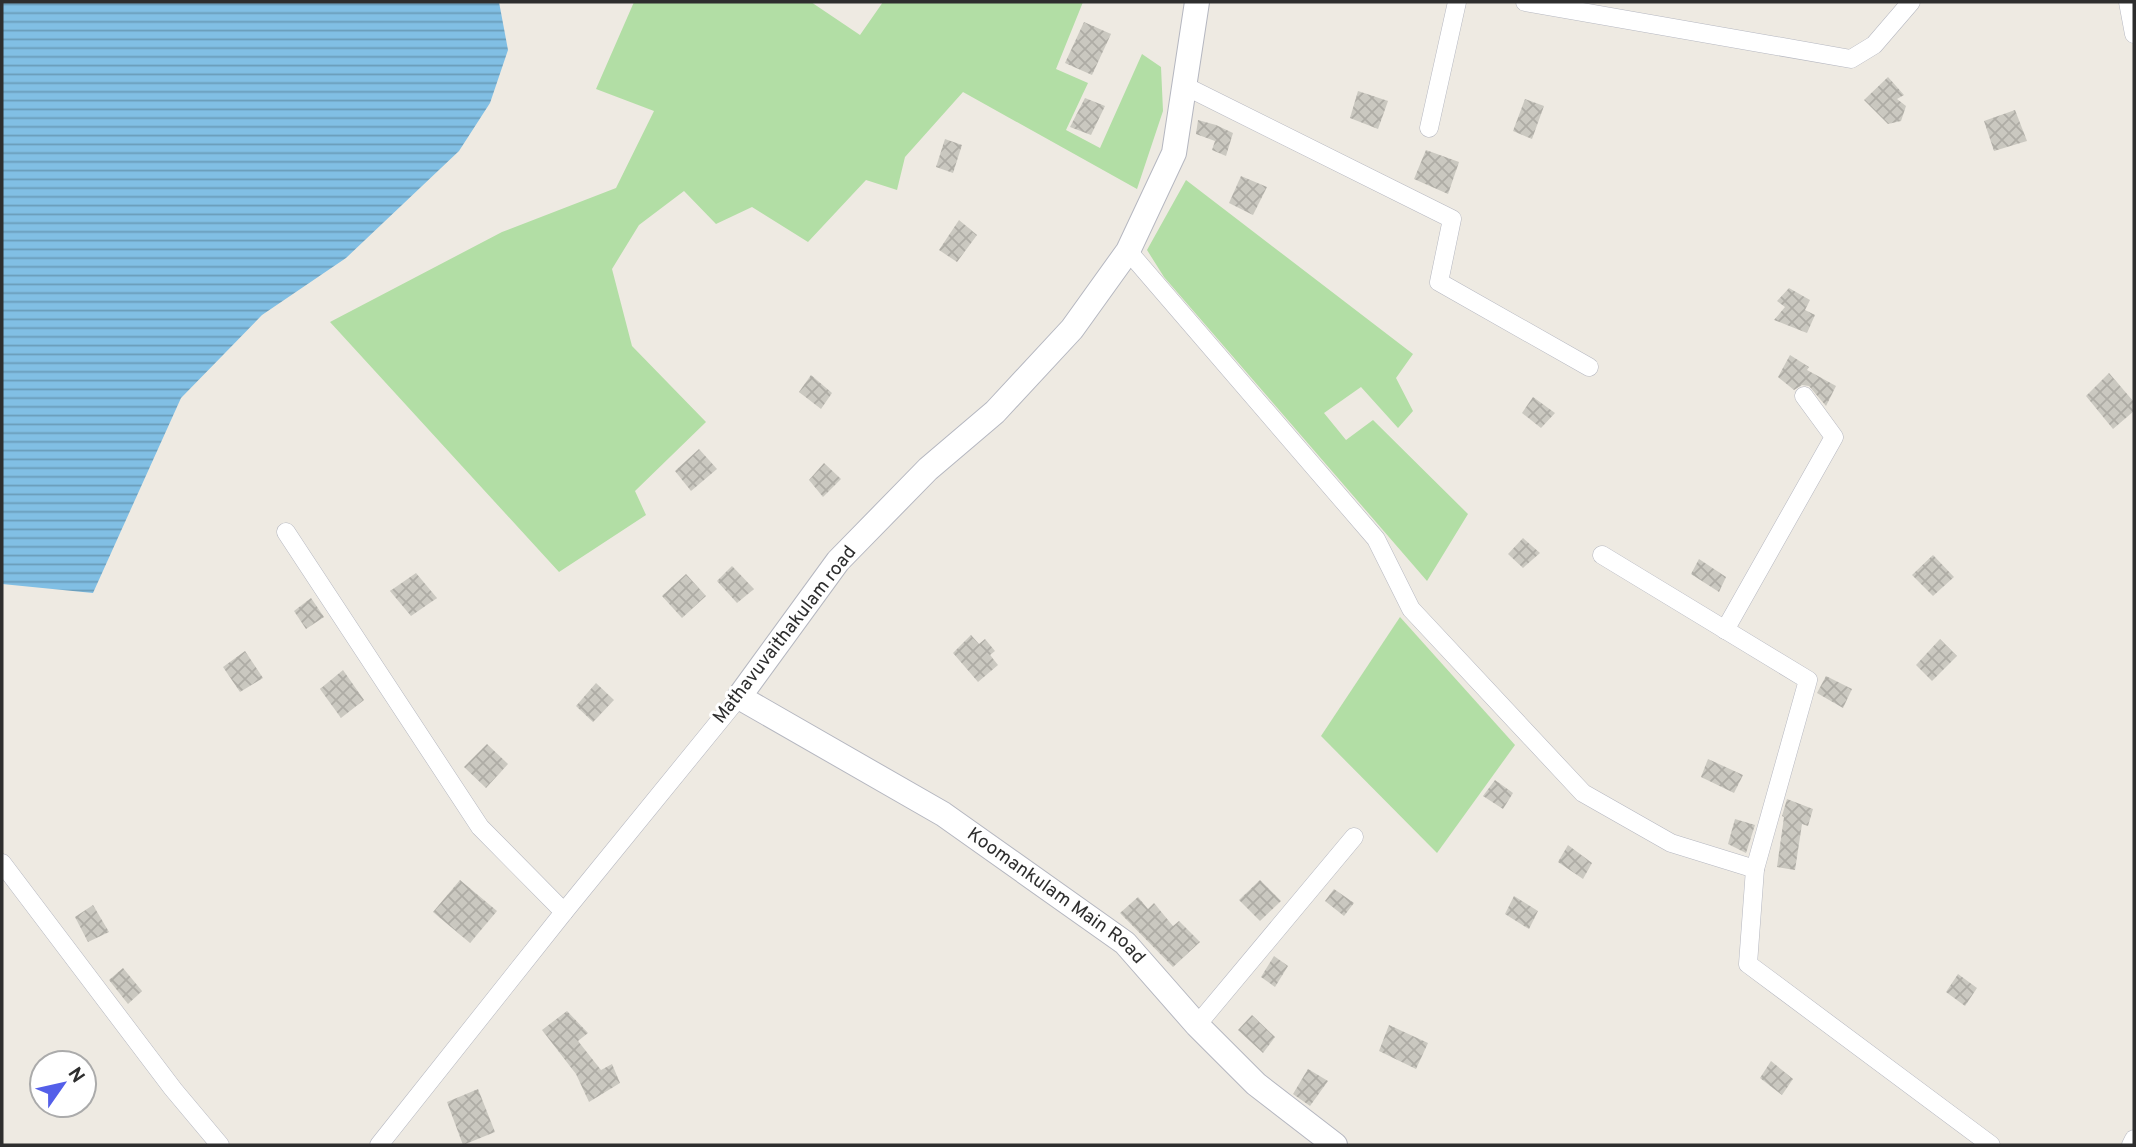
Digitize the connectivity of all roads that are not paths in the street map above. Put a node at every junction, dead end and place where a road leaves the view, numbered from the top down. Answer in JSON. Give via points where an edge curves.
{"nodes":[{"id":1,"x":1197,"y":2,"type":"edge"},
{"id":2,"x":1457,"y":2,"type":"edge"},
{"id":3,"x":1525,"y":2,"type":"edge"},
{"id":4,"x":1911,"y":2,"type":"edge"},
{"id":5,"x":2129,"y":2,"type":"edge"},
{"id":6,"x":2134,"y":34,"type":"edge"},
{"id":7,"x":1185,"y":86,"type":"junction"},
{"id":8,"x":1429,"y":128,"type":"dead end"},
{"id":9,"x":1128,"y":251,"type":"junction"},
{"id":10,"x":1589,"y":368,"type":"dead end"},
{"id":11,"x":1804,"y":396,"type":"dead end"},
{"id":12,"x":286,"y":532,"type":"dead end"},
{"id":13,"x":1602,"y":555,"type":"dead end"},
{"id":14,"x":1725,"y":630,"type":"junction"},
{"id":15,"x":739,"y":697,"type":"junction"},
{"id":16,"x":1354,"y":837,"type":"dead end"},
{"id":17,"x":2,"y":863,"type":"edge"},
{"id":18,"x":1755,"y":869,"type":"junction"},
{"id":19,"x":564,"y":912,"type":"junction"},
{"id":20,"x":1197,"y":1025,"type":"junction"},
{"id":21,"x":2134,"y":1139,"type":"edge"},
{"id":22,"x":220,"y":1145,"type":"edge"},
{"id":23,"x":379,"y":1145,"type":"edge"},
{"id":24,"x":1335,"y":1145,"type":"edge"},
{"id":25,"x":1991,"y":1145,"type":"edge"},
{"id":26,"x":2131,"y":1145,"type":"edge"}],
"edges":[{"from":1,"to":7,"type":"street","name":"Mathavuvaithakulam road"},
{"from":2,"to":8,"type":"street"},
{"from":3,"to":4,"type":"street","via":[[1851,59],[1874,45]]},
{"from":5,"to":6,"type":"street"},
{"from":7,"to":9,"type":"street","name":"Mathavuvaithakulam road","via":[[1174,153]]},
{"from":7,"to":10,"type":"street","via":[[1452,219],[1438,282]]},
{"from":9,"to":15,"type":"street","name":"Mathavuvaithakulam road","via":[[1072,329],[995,412],[928,469],[838,561]]},
{"from":9,"to":18,"type":"street","via":[[1377,539],[1412,609],[1583,793],[1671,843]]},
{"from":11,"to":14,"type":"street","via":[[1835,437]]},
{"from":12,"to":19,"type":"street","via":[[480,827]]},
{"from":13,"to":14,"type":"street"},
{"from":14,"to":18,"type":"street","via":[[1808,680]]},
{"from":15,"to":19,"type":"street","name":"Mathavuvaithakulam road"},
{"from":15,"to":20,"type":"street","name":"Koomankulam Main Road","via":[[943,814],[1125,943]]},
{"from":16,"to":20,"type":"street"},
{"from":17,"to":22,"type":"street"},
{"from":18,"to":25,"type":"street","via":[[1748,964]]},
{"from":19,"to":23,"type":"street","name":"Mathavuvaithakulam road"},
{"from":20,"to":24,"type":"street","name":"Koomankulam Main Road","via":[[1256,1084]]},
{"from":21,"to":26,"type":"street"}]}
